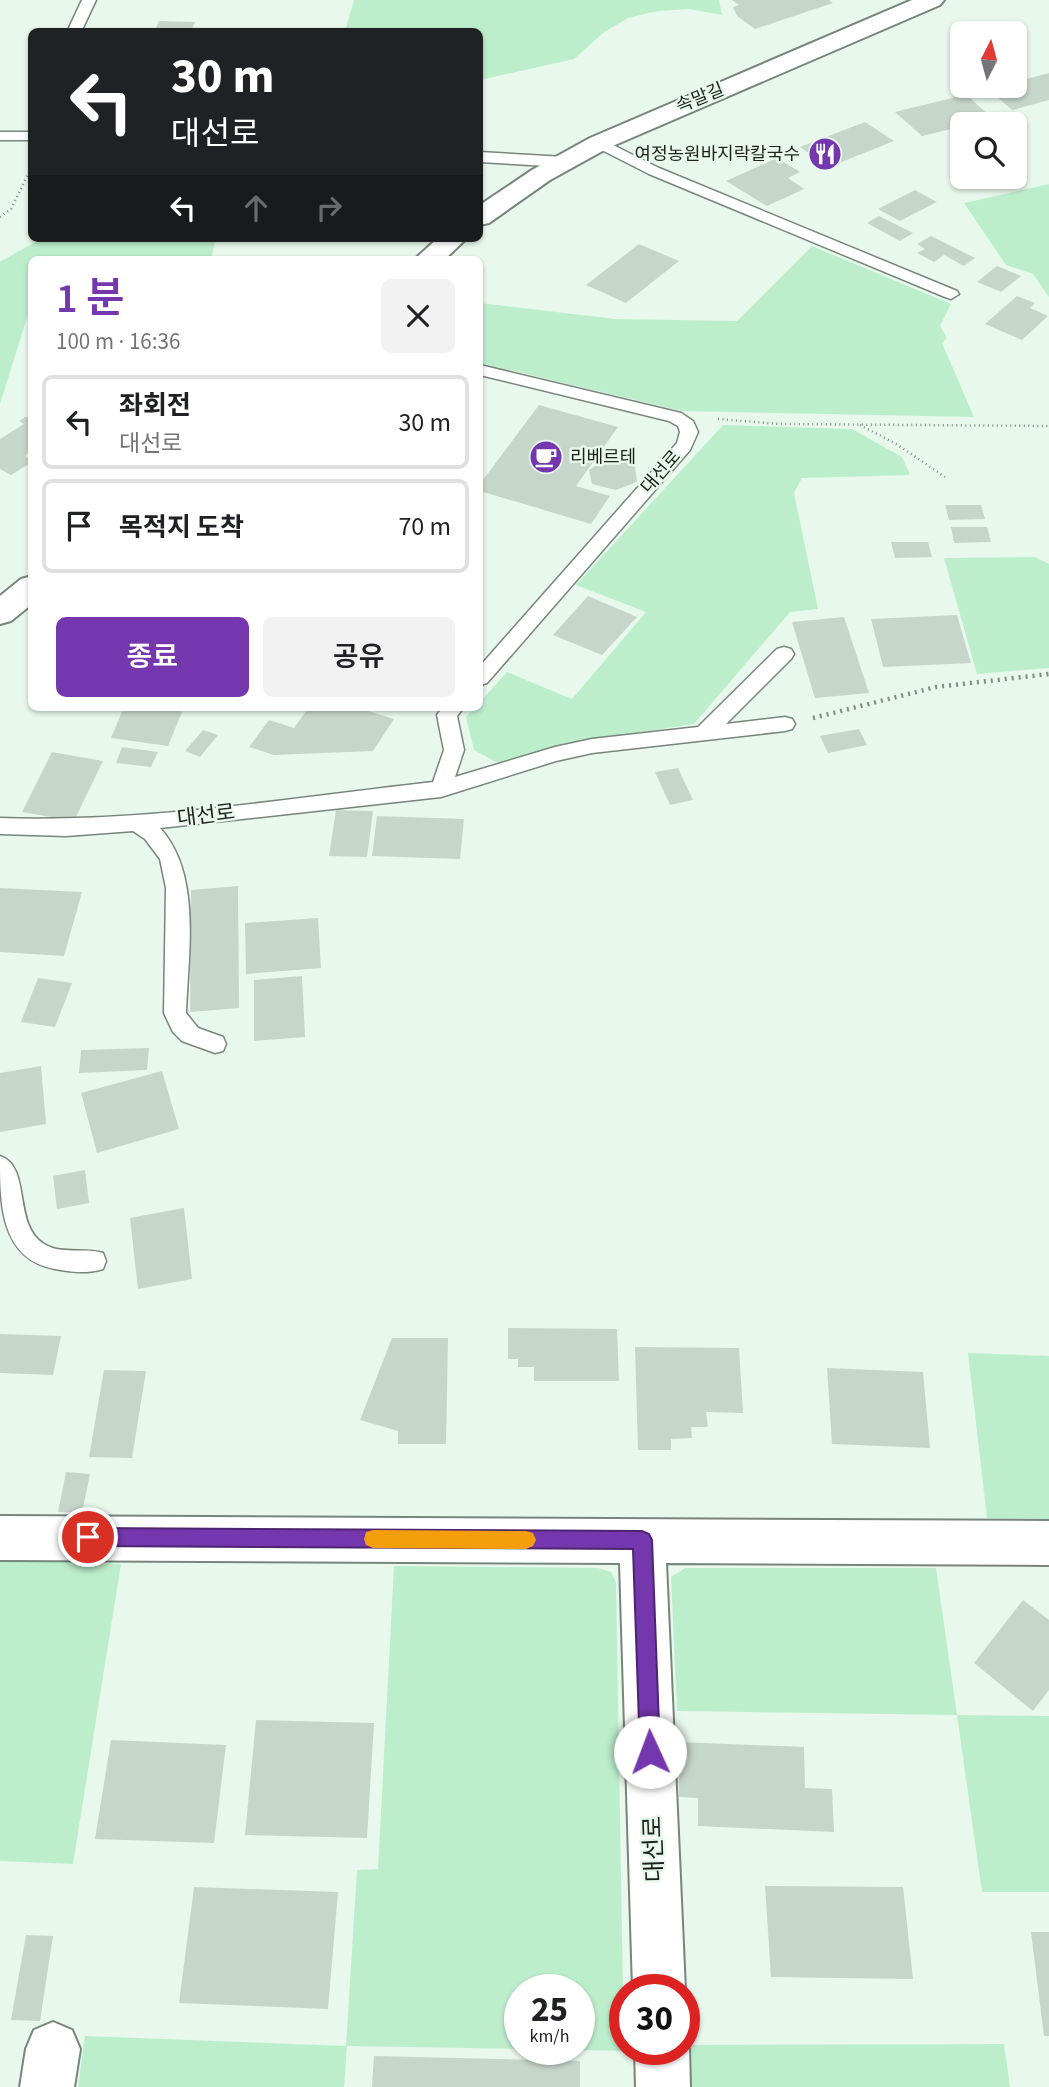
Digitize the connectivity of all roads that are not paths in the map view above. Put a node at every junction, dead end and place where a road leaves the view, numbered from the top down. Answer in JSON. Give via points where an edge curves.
{"nodes":[{"id":1,"x":89,"y":0,"type":"edge"},
{"id":2,"x":932,"y":0,"type":"edge"},
{"id":3,"x":76,"y":28,"type":"edge"},
{"id":4,"x":0,"y":135,"type":"edge"},
{"id":5,"x":28,"y":136,"type":"edge"},
{"id":6,"x":599,"y":143,"type":"junction"},
{"id":7,"x":483,"y":157,"type":"edge"},
{"id":8,"x":565,"y":162,"type":"junction"},
{"id":9,"x":483,"y":216,"type":"edge"},
{"id":10,"x":449,"y":242,"type":"edge"},
{"id":11,"x":433,"y":256,"type":"edge"},
{"id":12,"x":951,"y":294,"type":"dead end"},
{"id":13,"x":483,"y":371,"type":"edge"},
{"id":14,"x":28,"y":590,"type":"edge"},
{"id":15,"x":0,"y":613,"type":"edge"},
{"id":16,"x":784,"y":654,"type":"dead end"},
{"id":17,"x":483,"y":675,"type":"edge"},
{"id":18,"x":450,"y":711,"type":"edge"},
{"id":19,"x":785,"y":724,"type":"road end"},
{"id":20,"x":704,"y":733,"type":"junction"},
{"id":21,"x":441,"y":789,"type":"junction"},
{"id":22,"x":137,"y":823,"type":"junction"},
{"id":23,"x":0,"y":826,"type":"edge"},
{"id":24,"x":215,"y":1044,"type":"dead end"},
{"id":25,"x":0,"y":1166,"type":"edge"},
{"id":26,"x":94,"y":1261,"type":"dead end"},
{"id":27,"x":0,"y":1538,"type":"edge"},
{"id":28,"x":642,"y":1540,"type":"junction"},
{"id":29,"x":1049,"y":1543,"type":"edge"},
{"id":30,"x":658,"y":1974,"type":"edge"},
{"id":31,"x":662,"y":2065,"type":"edge"},
{"id":32,"x":663,"y":2087,"type":"edge"}],
"edges":[{"from":1,"to":3,"type":"lane"},
{"from":2,"to":6,"type":"street","name":"속말길"},
{"from":4,"to":5,"type":"lane"},
{"from":6,"to":8,"type":"street","name":"속말길"},
{"from":6,"to":12,"type":"lane","via":[[654,171]]},
{"from":7,"to":8,"type":"lane"},
{"from":8,"to":9,"type":"street","name":"속말길"},
{"from":10,"to":11,"type":"street"},
{"from":13,"to":17,"type":"lane","name":"대선로","via":[[675,416],[690,428],[684,446]]},
{"from":14,"to":15,"type":"street"},
{"from":16,"to":20,"type":"lane"},
{"from":18,"to":21,"type":"lane","via":[[447,715],[454,750]]},
{"from":19,"to":20,"type":"lane","name":"대선로"},
{"from":20,"to":21,"type":"lane","name":"대선로","via":[[592,746]]},
{"from":21,"to":22,"type":"lane","name":"대선로"},
{"from":22,"to":23,"type":"lane","name":"대선로"},
{"from":22,"to":24,"type":"lane","name":"대선로","via":[[154,833],[173,864],[178,888],[175,1013],[179,1026],[193,1037]]},
{"from":25,"to":26,"type":"lane","via":[[14,1226],[26,1245],[43,1257]]},
{"from":27,"to":28,"type":"street"},
{"from":28,"to":29,"type":"street"},
{"from":28,"to":30,"type":"street","name":"대선로"},
{"from":31,"to":32,"type":"street"}]}
